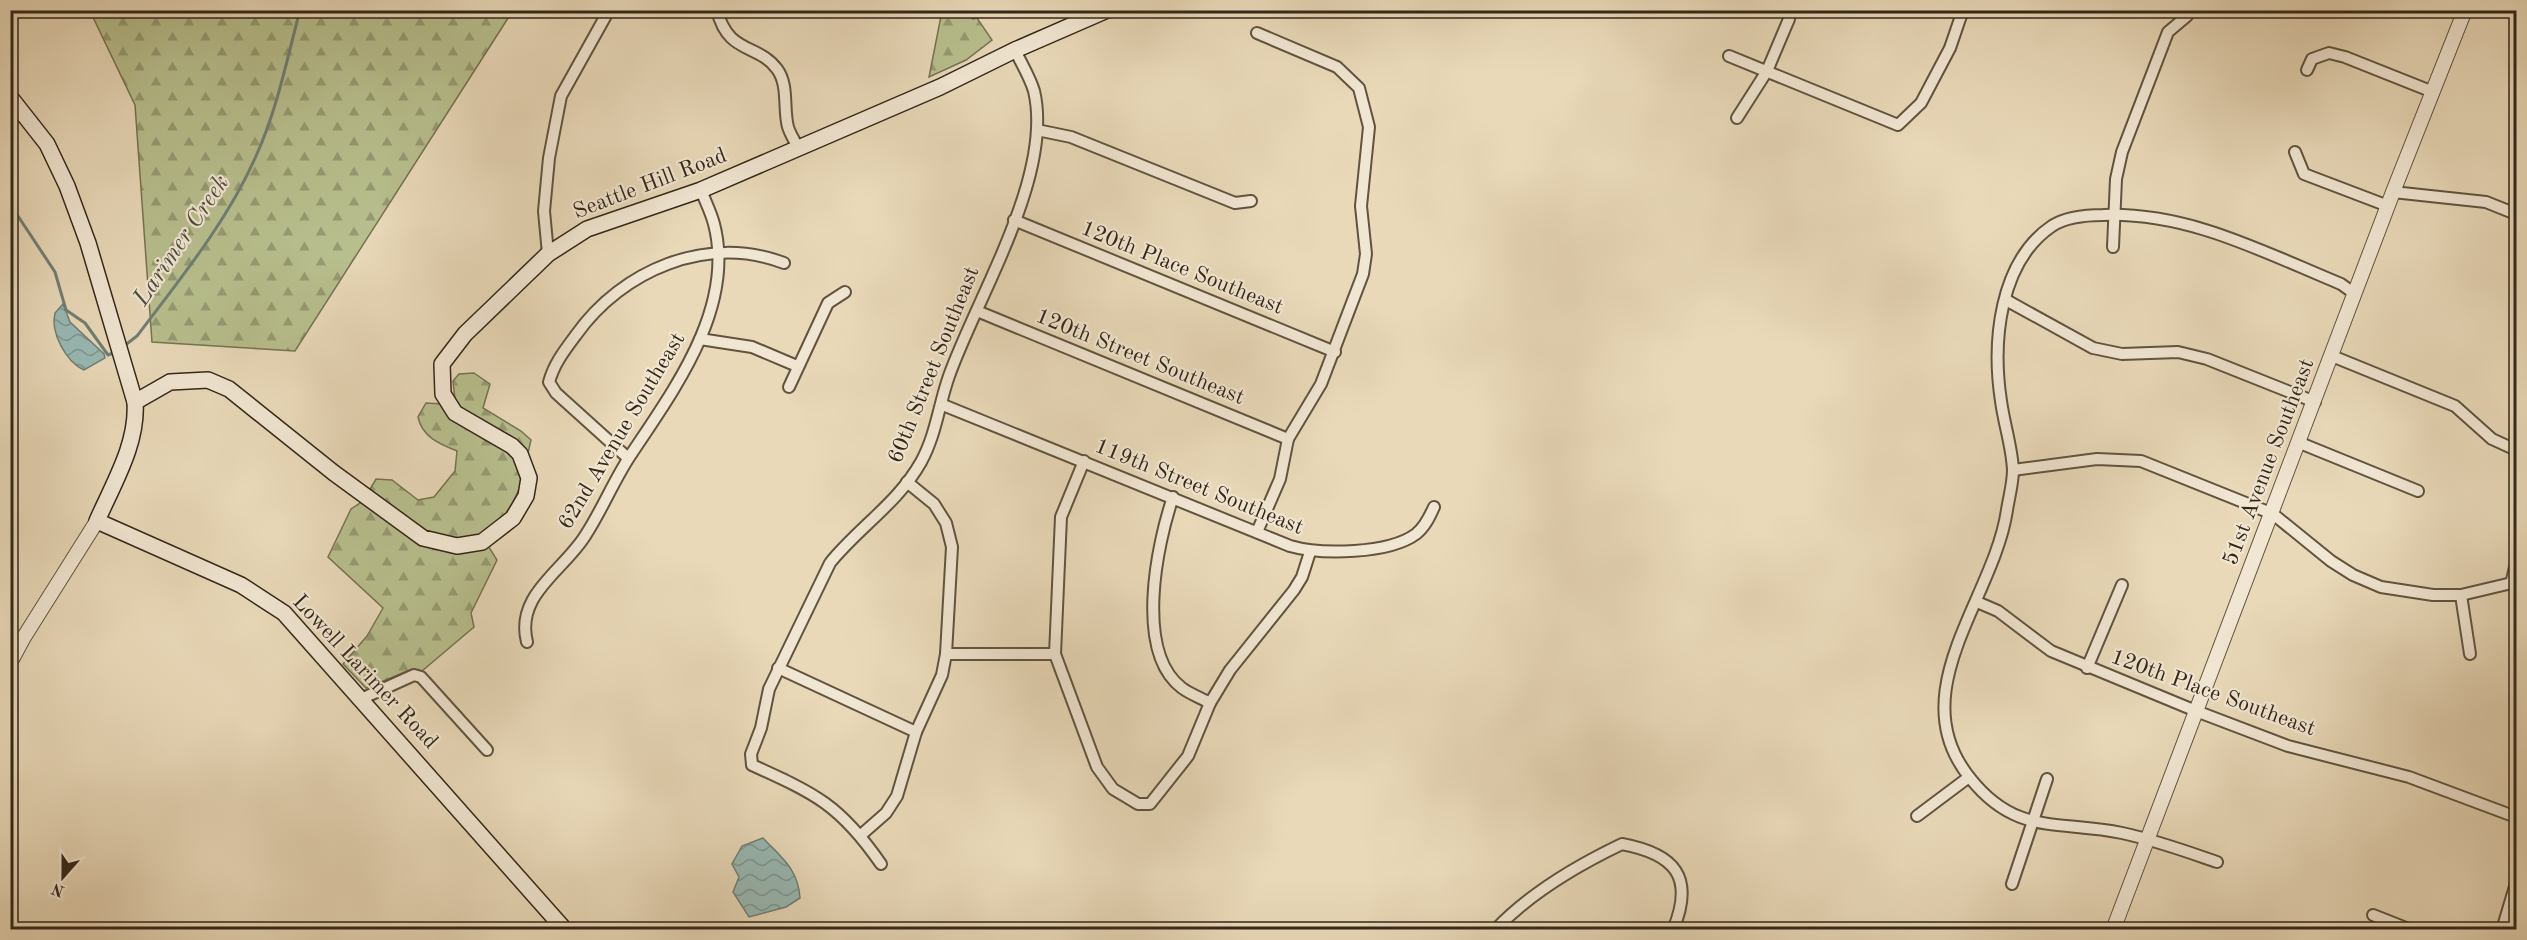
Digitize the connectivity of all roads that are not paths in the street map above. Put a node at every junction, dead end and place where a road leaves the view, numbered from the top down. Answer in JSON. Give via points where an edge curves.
{"nodes":[{"id":1,"x":609,"y":10,"type":"edge"},
{"id":2,"x":717,"y":10,"type":"edge"},
{"id":3,"x":1107,"y":10,"type":"edge"},
{"id":4,"x":1963,"y":10,"type":"edge"},
{"id":5,"x":2465,"y":10,"type":"edge"},
{"id":6,"x":2187,"y":16,"type":"dead end"},
{"id":7,"x":1789,"y":19,"type":"dead end"},
{"id":8,"x":1257,"y":33,"type":"dead end"},
{"id":9,"x":1015,"y":50,"type":"junction"},
{"id":10,"x":1729,"y":56,"type":"dead end"},
{"id":11,"x":2307,"y":70,"type":"dead end"},
{"id":12,"x":1767,"y":71,"type":"junction"},
{"id":13,"x":2433,"y":92,"type":"junction"},
{"id":14,"x":10,"y":97,"type":"edge"},
{"id":15,"x":1737,"y":118,"type":"dead end"},
{"id":16,"x":1036,"y":130,"type":"junction"},
{"id":17,"x":798,"y":148,"type":"junction"},
{"id":18,"x":2295,"y":153,"type":"dead end"},
{"id":19,"x":701,"y":190,"type":"junction"},
{"id":20,"x":2393,"y":192,"type":"junction"},
{"id":21,"x":1251,"y":201,"type":"dead end"},
{"id":22,"x":2388,"y":206,"type":"junction"},
{"id":23,"x":2116,"y":214,"type":"junction"},
{"id":24,"x":2517,"y":214,"type":"edge"},
{"id":25,"x":1014,"y":220,"type":"junction"},
{"id":26,"x":2114,"y":247,"type":"dead end"},
{"id":27,"x":548,"y":254,"type":"junction"},
{"id":28,"x":718,"y":254,"type":"junction"},
{"id":29,"x":784,"y":263,"type":"dead end"},
{"id":30,"x":845,"y":292,"type":"dead end"},
{"id":31,"x":2355,"y":294,"type":"junction"},
{"id":32,"x":2006,"y":300,"type":"junction"},
{"id":33,"x":977,"y":311,"type":"junction"},
{"id":34,"x":700,"y":339,"type":"junction"},
{"id":35,"x":1335,"y":352,"type":"junction"},
{"id":36,"x":2332,"y":356,"type":"junction"},
{"id":37,"x":797,"y":366,"type":"junction"},
{"id":38,"x":789,"y":387,"type":"dead end"},
{"id":39,"x":135,"y":402,"type":"junction"},
{"id":40,"x":2315,"y":402,"type":"junction"},
{"id":41,"x":943,"y":405,"type":"junction"},
{"id":42,"x":1288,"y":439,"type":"junction"},
{"id":43,"x":2300,"y":444,"type":"junction"},
{"id":44,"x":2517,"y":450,"type":"edge"},
{"id":45,"x":628,"y":458,"type":"junction"},
{"id":46,"x":1084,"y":461,"type":"junction"},
{"id":47,"x":2013,"y":470,"type":"junction"},
{"id":48,"x":907,"y":482,"type":"junction"},
{"id":49,"x":2418,"y":491,"type":"dead end"},
{"id":50,"x":1173,"y":497,"type":"junction"},
{"id":51,"x":1434,"y":507,"type":"dead end"},
{"id":52,"x":2273,"y":514,"type":"junction"},
{"id":53,"x":97,"y":521,"type":"junction"},
{"id":54,"x":1257,"y":532,"type":"junction"},
{"id":55,"x":1310,"y":552,"type":"junction"},
{"id":56,"x":2517,"y":563,"type":"edge"},
{"id":57,"x":2514,"y":581,"type":"edge"},
{"id":58,"x":2122,"y":585,"type":"dead end"},
{"id":59,"x":2461,"y":595,"type":"junction"},
{"id":60,"x":1977,"y":602,"type":"junction"},
{"id":61,"x":527,"y":642,"type":"dead end"},
{"id":62,"x":946,"y":654,"type":"junction"},
{"id":63,"x":1055,"y":654,"type":"junction"},
{"id":64,"x":2470,"y":654,"type":"dead end"},
{"id":65,"x":10,"y":663,"type":"edge"},
{"id":66,"x":778,"y":668,"type":"junction"},
{"id":67,"x":2087,"y":668,"type":"junction"},
{"id":68,"x":361,"y":699,"type":"junction"},
{"id":69,"x":1210,"y":703,"type":"junction"},
{"id":70,"x":2196,"y":711,"type":"junction"},
{"id":71,"x":916,"y":732,"type":"junction"},
{"id":72,"x":487,"y":750,"type":"dead end"},
{"id":73,"x":1969,"y":777,"type":"junction"},
{"id":74,"x":2047,"y":779,"type":"dead end"},
{"id":75,"x":1917,"y":816,"type":"dead end"},
{"id":76,"x":2517,"y":817,"type":"edge"},
{"id":77,"x":2032,"y":823,"type":"junction"},
{"id":78,"x":861,"y":835,"type":"junction"},
{"id":79,"x":2148,"y":838,"type":"junction"},
{"id":80,"x":2217,"y":862,"type":"dead end"},
{"id":81,"x":881,"y":864,"type":"dead end"},
{"id":82,"x":2517,"y":883,"type":"edge"},
{"id":83,"x":2012,"y":884,"type":"dead end"},
{"id":84,"x":2373,"y":915,"type":"dead end"},
{"id":85,"x":565,"y":930,"type":"edge"},
{"id":86,"x":1495,"y":930,"type":"edge"},
{"id":87,"x":1673,"y":930,"type":"edge"},
{"id":88,"x":2113,"y":930,"type":"edge"},
{"id":89,"x":2411,"y":930,"type":"edge"},
{"id":90,"x":2502,"y":930,"type":"edge"}],
"edges":[{"from":1,"to":27,"type":"street","via":[[561,96],[544,212]]},
{"from":2,"to":17,"type":"street","via":[[721,27],[735,42],[778,70],[788,126]]},
{"from":3,"to":9,"type":"main road","name":"Seattle Hill Road"},
{"from":4,"to":12,"type":"street","via":[[1950,48],[1921,103],[1898,125]]},
{"from":5,"to":13,"type":"street","name":"51st Avenue Southeast"},
{"from":6,"to":23,"type":"street","via":[[2168,32],[2122,152],[2116,179]]},
{"from":7,"to":12,"type":"street"},
{"from":8,"to":35,"type":"street","via":[[1337,68],[1359,88],[1369,127],[1360,206],[1363,274]]},
{"from":9,"to":16,"type":"street","name":"60th Street Southeast","via":[[1034,90]]},
{"from":9,"to":17,"type":"main road","name":"Seattle Hill Road"},
{"from":10,"to":12,"type":"street"},
{"from":11,"to":13,"type":"street","via":[[2312,59],[2330,53]]},
{"from":12,"to":15,"type":"street"},
{"from":13,"to":20,"type":"street","name":"51st Avenue Southeast"},
{"from":14,"to":39,"type":"main road","via":[[47,144],[67,186]]},
{"from":16,"to":21,"type":"street","via":[[1071,137],[1235,203]]},
{"from":16,"to":25,"type":"street","name":"60th Street Southeast","via":[[1032,166]]},
{"from":17,"to":19,"type":"main road","name":"Seattle Hill Road"},
{"from":18,"to":22,"type":"street","via":[[2304,174]]},
{"from":19,"to":27,"type":"main road","name":"Seattle Hill Road","via":[[587,228]]},
{"from":19,"to":28,"type":"street","name":"62nd Avenue Southeast","via":[[714,224]]},
{"from":20,"to":22,"type":"street","name":"51st Avenue Southeast"},
{"from":20,"to":24,"type":"street","via":[[2486,202]]},
{"from":22,"to":31,"type":"street","name":"51st Avenue Southeast"},
{"from":23,"to":26,"type":"street"},
{"from":23,"to":31,"type":"street","via":[[2166,218],[2205,229],[2341,284]]},
{"from":23,"to":32,"type":"street","via":[[2084,215],[2055,224],[2017,263]]},
{"from":25,"to":33,"type":"street","name":"60th Street Southeast"},
{"from":25,"to":35,"type":"street","name":"120th Place Southeast"},
{"from":27,"to":39,"type":"main road","name":"Seattle Hill Road","via":[[465,333],[442,364],[443,394],[456,413],[512,446],[520,454],[529,478],[526,496],[513,518],[482,542],[457,546],[423,538],[334,473],[229,388],[207,380],[170,382]]},
{"from":28,"to":29,"type":"street","via":[[744,252]]},
{"from":28,"to":34,"type":"street","name":"62nd Avenue Southeast","via":[[715,290]]},
{"from":28,"to":45,"type":"street","via":[[669,264],[611,294],[586,320],[554,367],[549,382],[556,393]]},
{"from":30,"to":37,"type":"street","via":[[828,303]]},
{"from":31,"to":36,"type":"street","name":"51st Avenue Southeast"},
{"from":32,"to":40,"type":"street","via":[[2093,348],[2122,354],[2178,351]]},
{"from":32,"to":47,"type":"street","via":[[1998,337],[1997,368]]},
{"from":33,"to":41,"type":"street","name":"60th Street Southeast","via":[[949,377]]},
{"from":33,"to":42,"type":"street","name":"120th Street Southeast"},
{"from":34,"to":37,"type":"street","via":[[752,347]]},
{"from":34,"to":45,"type":"street","name":"62nd Avenue Southeast","via":[[664,406]]},
{"from":35,"to":42,"type":"street"},
{"from":36,"to":40,"type":"street","name":"51st Avenue Southeast"},
{"from":36,"to":44,"type":"street","via":[[2454,406],[2492,440]]},
{"from":37,"to":38,"type":"street"},
{"from":39,"to":53,"type":"main road","via":[[132,441]]},
{"from":40,"to":43,"type":"street","name":"51st Avenue Southeast"},
{"from":41,"to":46,"type":"street","name":"119th Street Southeast"},
{"from":41,"to":48,"type":"street","name":"60th Street Southeast","via":[[921,461]]},
{"from":42,"to":54,"type":"street","via":[[1280,479]]},
{"from":43,"to":49,"type":"street"},
{"from":43,"to":52,"type":"street","name":"51st Avenue Southeast"},
{"from":45,"to":61,"type":"street","name":"62nd Avenue Southeast","via":[[585,538],[532,599],[523,627]]},
{"from":46,"to":50,"type":"street","name":"119th Street Southeast"},
{"from":46,"to":63,"type":"street","via":[[1061,518]]},
{"from":47,"to":52,"type":"street","via":[[2097,459],[2141,461]]},
{"from":47,"to":60,"type":"street","via":[[2006,518]]},
{"from":48,"to":62,"type":"street","via":[[934,504],[946,523],[952,547]]},
{"from":48,"to":66,"type":"street","name":"60th Street Southeast","via":[[830,563]]},
{"from":50,"to":54,"type":"street","name":"119th Street Southeast"},
{"from":50,"to":69,"type":"street","via":[[1160,537],[1154,635],[1160,656],[1180,687]]},
{"from":51,"to":55,"type":"street","name":"119th Street Southeast","via":[[1416,534],[1397,543]]},
{"from":52,"to":59,"type":"street","via":[[2353,575],[2381,587]]},
{"from":52,"to":70,"type":"street","name":"51st Avenue Southeast"},
{"from":53,"to":65,"type":"street"},
{"from":53,"to":68,"type":"main road","name":"Lowell Larimer Road","via":[[241,585],[284,614]]},
{"from":54,"to":55,"type":"street","name":"119th Street Southeast"},
{"from":55,"to":69,"type":"street","via":[[1294,590],[1230,670]]},
{"from":56,"to":57,"type":"street"},
{"from":57,"to":59,"type":"street"},
{"from":58,"to":67,"type":"street"},
{"from":59,"to":64,"type":"street"},
{"from":60,"to":67,"type":"street","name":"120th Place Southeast","via":[[1998,611],[2051,651]]},
{"from":60,"to":73,"type":"street","via":[[1963,627],[1945,686],[1948,737]]},
{"from":62,"to":63,"type":"street"},
{"from":62,"to":71,"type":"street","via":[[942,675]]},
{"from":63,"to":69,"type":"street","via":[[1097,767],[1113,789],[1138,804],[1150,804],[1188,756]]},
{"from":66,"to":71,"type":"street"},
{"from":66,"to":78,"type":"street","name":"60th Street Southeast","via":[[751,754],[752,765],[808,790]]},
{"from":67,"to":70,"type":"street","name":"120th Place Southeast"},
{"from":68,"to":72,"type":"street","via":[[414,675],[421,677]]},
{"from":68,"to":85,"type":"main road","name":"Lowell Larimer Road"},
{"from":70,"to":76,"type":"street","name":"120th Place Southeast","via":[[2288,746],[2409,777]]},
{"from":70,"to":79,"type":"street","name":"51st Avenue Southeast"},
{"from":71,"to":78,"type":"street","via":[[897,796],[886,813]]},
{"from":73,"to":75,"type":"street"},
{"from":73,"to":77,"type":"street","via":[[1992,801]]},
{"from":74,"to":77,"type":"street"},
{"from":77,"to":79,"type":"street"},
{"from":77,"to":83,"type":"street"},
{"from":78,"to":81,"type":"street"},
{"from":79,"to":80,"type":"street"},
{"from":79,"to":88,"type":"street","name":"51st Avenue Southeast"},
{"from":82,"to":90,"type":"street"},
{"from":84,"to":89,"type":"street"},
{"from":86,"to":87,"type":"street","via":[[1556,882],[1622,844],[1644,848],[1676,869],[1683,906]]}]}
